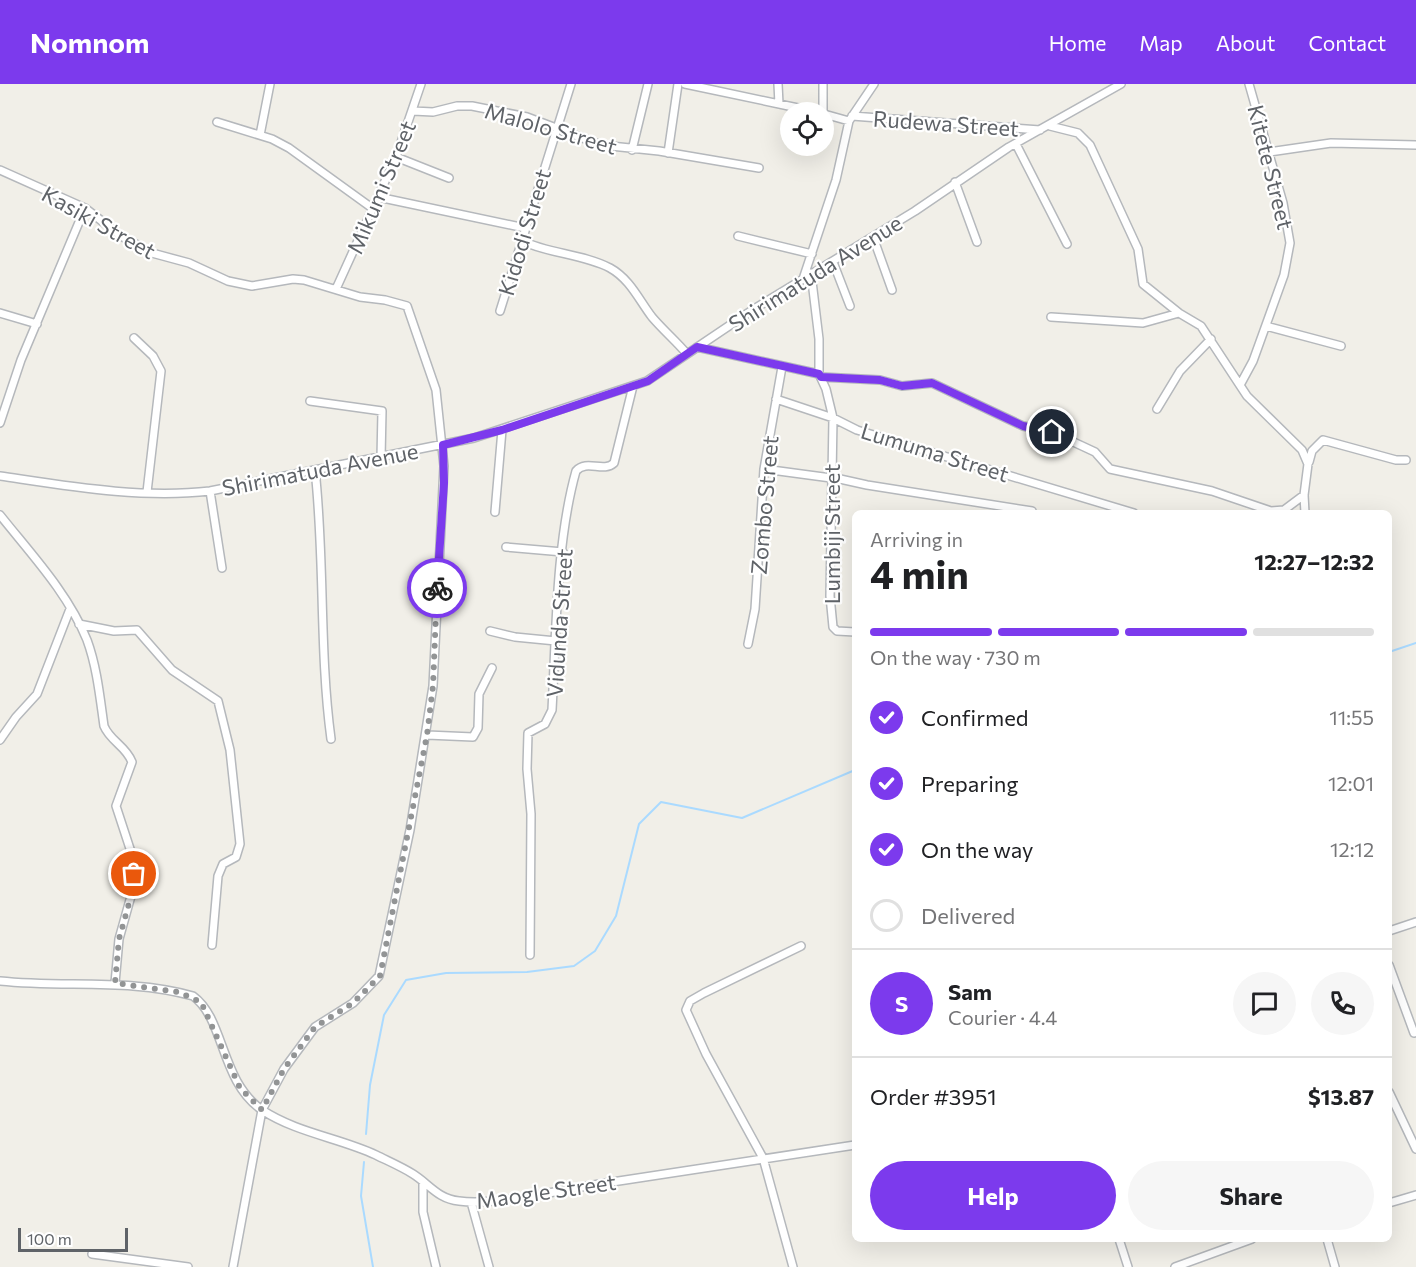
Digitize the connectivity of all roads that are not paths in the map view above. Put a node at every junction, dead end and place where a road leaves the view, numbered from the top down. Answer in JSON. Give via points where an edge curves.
{"nodes":[{"id":1,"x":270,"y":84,"type":"edge"},
{"id":2,"x":421,"y":84,"type":"edge"},
{"id":3,"x":571,"y":84,"type":"edge"},
{"id":4,"x":648,"y":84,"type":"edge"},
{"id":5,"x":678,"y":84,"type":"edge"},
{"id":6,"x":685,"y":84,"type":"edge"},
{"id":7,"x":778,"y":84,"type":"edge"},
{"id":8,"x":823,"y":84,"type":"edge"},
{"id":9,"x":874,"y":84,"type":"edge"},
{"id":10,"x":1120,"y":84,"type":"edge"},
{"id":11,"x":1249,"y":84,"type":"edge"},
{"id":12,"x":694,"y":85,"type":"edge"},
{"id":13,"x":823,"y":102,"type":"edge"},
{"id":14,"x":779,"y":104,"type":"joint"},
{"id":15,"x":413,"y":111,"type":"junction"},
{"id":16,"x":834,"y":115,"type":"edge"},
{"id":17,"x":851,"y":118,"type":"junction"},
{"id":18,"x":217,"y":122,"type":"dead end"},
{"id":19,"x":557,"y":126,"type":"junction"},
{"id":20,"x":1050,"y":126,"type":"junction"},
{"id":21,"x":1040,"y":130,"type":"junction"},
{"id":22,"x":260,"y":135,"type":"junction"},
{"id":23,"x":1016,"y":144,"type":"junction"},
{"id":24,"x":1416,"y":145,"type":"edge"},
{"id":25,"x":632,"y":150,"type":"junction"},
{"id":26,"x":1269,"y":152,"type":"junction"},
{"id":27,"x":668,"y":153,"type":"junction"},
{"id":28,"x":396,"y":157,"type":"junction"},
{"id":29,"x":759,"y":168,"type":"dead end"},
{"id":30,"x":0,"y":170,"type":"edge"},
{"id":31,"x":450,"y":177,"type":"dead end"},
{"id":32,"x":955,"y":182,"type":"junction"},
{"id":33,"x":378,"y":197,"type":"junction"},
{"id":34,"x":85,"y":208,"type":"junction"},
{"id":35,"x":372,"y":208,"type":"junction"},
{"id":36,"x":525,"y":228,"type":"junction"},
{"id":37,"x":738,"y":236,"type":"dead end"},
{"id":38,"x":873,"y":237,"type":"junction"},
{"id":39,"x":522,"y":241,"type":"junction"},
{"id":40,"x":977,"y":242,"type":"dead end"},
{"id":41,"x":1067,"y":244,"type":"dead end"},
{"id":42,"x":812,"y":254,"type":"junction"},
{"id":43,"x":833,"y":262,"type":"junction"},
{"id":44,"x":812,"y":273,"type":"junction"},
{"id":45,"x":803,"y":279,"type":"junction"},
{"id":46,"x":336,"y":289,"type":"junction"},
{"id":47,"x":892,"y":290,"type":"dead end"},
{"id":48,"x":850,"y":306,"type":"dead end"},
{"id":49,"x":500,"y":311,"type":"dead end"},
{"id":50,"x":0,"y":313,"type":"edge"},
{"id":51,"x":1179,"y":313,"type":"junction"},
{"id":52,"x":1051,"y":317,"type":"dead end"},
{"id":53,"x":37,"y":324,"type":"junction"},
{"id":54,"x":1266,"y":326,"type":"junction"},
{"id":55,"x":134,"y":338,"type":"dead end"},
{"id":56,"x":1210,"y":339,"type":"junction"},
{"id":57,"x":1341,"y":346,"type":"dead end"},
{"id":58,"x":697,"y":347,"type":"junction"},
{"id":59,"x":687,"y":354,"type":"junction"},
{"id":60,"x":782,"y":367,"type":"junction"},
{"id":61,"x":820,"y":375,"type":"junction"},
{"id":62,"x":1240,"y":385,"type":"junction"},
{"id":63,"x":633,"y":386,"type":"junction"},
{"id":64,"x":776,"y":399,"type":"junction"},
{"id":65,"x":310,"y":401,"type":"dead end"},
{"id":66,"x":1157,"y":410,"type":"dead end"},
{"id":67,"x":833,"y":418,"type":"junction"},
{"id":68,"x":0,"y":423,"type":"edge"},
{"id":69,"x":502,"y":430,"type":"junction"},
{"id":70,"x":443,"y":445,"type":"junction"},
{"id":71,"x":381,"y":458,"type":"junction"},
{"id":72,"x":1406,"y":460,"type":"dead end"},
{"id":73,"x":1308,"y":464,"type":"junction"},
{"id":74,"x":764,"y":469,"type":"junction"},
{"id":75,"x":315,"y":470,"type":"junction"},
{"id":76,"x":831,"y":475,"type":"junction"},
{"id":77,"x":0,"y":476,"type":"edge"},
{"id":78,"x":210,"y":491,"type":"junction"},
{"id":79,"x":147,"y":492,"type":"junction"},
{"id":80,"x":1304,"y":495,"type":"junction"},
{"id":81,"x":990,"y":505,"type":"junction"},
{"id":82,"x":990,"y":510,"type":"edge"},
{"id":83,"x":1025,"y":510,"type":"edge"},
{"id":84,"x":1124,"y":510,"type":"edge"},
{"id":85,"x":1265,"y":510,"type":"edge"},
{"id":86,"x":1284,"y":510,"type":"edge"},
{"id":87,"x":1304,"y":510,"type":"edge"},
{"id":88,"x":495,"y":512,"type":"dead end"},
{"id":89,"x":0,"y":515,"type":"edge"},
{"id":90,"x":506,"y":547,"type":"dead end"},
{"id":91,"x":563,"y":552,"type":"junction"},
{"id":92,"x":222,"y":568,"type":"dead end"},
{"id":93,"x":70,"y":609,"type":"junction"},
{"id":94,"x":79,"y":624,"type":"junction"},
{"id":95,"x":490,"y":631,"type":"dead end"},
{"id":96,"x":852,"y":632,"type":"edge"},
{"id":97,"x":556,"y":641,"type":"junction"},
{"id":98,"x":748,"y":644,"type":"dead end"},
{"id":99,"x":492,"y":668,"type":"dead end"},
{"id":100,"x":427,"y":735,"type":"junction"},
{"id":101,"x":331,"y":739,"type":"dead end"},
{"id":102,"x":0,"y":740,"type":"edge"},
{"id":103,"x":1416,"y":922,"type":"edge"},
{"id":104,"x":1392,"y":930,"type":"edge"},
{"id":105,"x":212,"y":945,"type":"dead end"},
{"id":106,"x":801,"y":946,"type":"dead end"},
{"id":107,"x":530,"y":955,"type":"dead end"},
{"id":108,"x":1392,"y":974,"type":"edge"},
{"id":109,"x":0,"y":981,"type":"edge"},
{"id":110,"x":115,"y":983,"type":"junction"},
{"id":111,"x":1414,"y":1033,"type":"dead end"},
{"id":112,"x":1392,"y":1098,"type":"edge"},
{"id":113,"x":262,"y":1110,"type":"junction"},
{"id":114,"x":852,"y":1145,"type":"edge"},
{"id":115,"x":1416,"y":1149,"type":"edge"},
{"id":116,"x":763,"y":1158,"type":"junction"},
{"id":117,"x":423,"y":1182,"type":"junction"},
{"id":118,"x":1416,"y":1195,"type":"edge"},
{"id":119,"x":1392,"y":1202,"type":"edge"},
{"id":120,"x":471,"y":1203,"type":"junction"},
{"id":121,"x":1120,"y":1242,"type":"edge"},
{"id":122,"x":1244,"y":1242,"type":"edge"},
{"id":123,"x":1328,"y":1242,"type":"edge"},
{"id":124,"x":92,"y":1254,"type":"dead end"},
{"id":125,"x":188,"y":1267,"type":"edge"},
{"id":126,"x":233,"y":1267,"type":"edge"},
{"id":127,"x":436,"y":1267,"type":"edge"},
{"id":128,"x":489,"y":1267,"type":"edge"},
{"id":129,"x":793,"y":1267,"type":"edge"},
{"id":130,"x":1128,"y":1267,"type":"edge"},
{"id":131,"x":1176,"y":1267,"type":"edge"},
{"id":132,"x":1335,"y":1267,"type":"edge"}],
"edges":[{"from":1,"to":22,"type":"street"},
{"from":2,"to":15,"type":"street","name":"Mikumi Street"},
{"from":3,"to":19,"type":"street","name":"Kidodi Street"},
{"from":4,"to":25,"type":"street"},
{"from":5,"to":27,"type":"street"},
{"from":6,"to":12,"type":"street"},
{"from":7,"to":14,"type":"street"},
{"from":8,"to":13,"type":"street"},
{"from":9,"to":17,"type":"street"},
{"from":10,"to":20,"type":"street","name":"Shirimatuda Avenue"},
{"from":11,"to":26,"type":"street","name":"Kitete Street"},
{"from":12,"to":14,"type":"street"},
{"from":15,"to":19,"type":"street","name":"Malolo Street","via":[[472,106]]},
{"from":15,"to":28,"type":"street","name":"Mikumi Street"},
{"from":16,"to":17,"type":"street","name":"Rudewa Street"},
{"from":17,"to":21,"type":"street","name":"Rudewa Street"},
{"from":17,"to":42,"type":"street"},
{"from":18,"to":22,"type":"street"},
{"from":19,"to":25,"type":"street","name":"Malolo Street","via":[[601,144]]},
{"from":19,"to":36,"type":"street","name":"Kidodi Street"},
{"from":20,"to":21,"type":"street","name":"Shirimatuda Avenue"},
{"from":20,"to":51,"type":"street","via":[[1078,133],[1090,145],[1138,249],[1143,285]]},
{"from":21,"to":23,"type":"street","name":"Shirimatuda Avenue"},
{"from":22,"to":35,"type":"street","via":[[305,157]]},
{"from":23,"to":32,"type":"street","name":"Shirimatuda Avenue"},
{"from":23,"to":41,"type":"street"},
{"from":24,"to":26,"type":"street","via":[[1331,142]]},
{"from":25,"to":27,"type":"street","name":"Malolo Street"},
{"from":26,"to":54,"type":"street","name":"Kitete Street","via":[[1290,243],[1286,268]]},
{"from":27,"to":29,"type":"street","name":"Malolo Street"},
{"from":28,"to":31,"type":"street"},
{"from":28,"to":33,"type":"street","name":"Mikumi Street"},
{"from":30,"to":34,"type":"street","name":"Kasiki Street"},
{"from":32,"to":38,"type":"street","name":"Shirimatuda Avenue"},
{"from":32,"to":40,"type":"street"},
{"from":33,"to":35,"type":"street","name":"Mikumi Street"},
{"from":33,"to":36,"type":"street"},
{"from":34,"to":46,"type":"street","name":"Kasiki Street","via":[[141,248],[201,267],[228,281],[252,286],[293,279]]},
{"from":34,"to":53,"type":"street"},
{"from":35,"to":46,"type":"street","name":"Mikumi Street"},
{"from":36,"to":39,"type":"street","name":"Kidodi Street"},
{"from":37,"to":42,"type":"street"},
{"from":38,"to":43,"type":"street","name":"Shirimatuda Avenue"},
{"from":38,"to":47,"type":"street"},
{"from":39,"to":49,"type":"street","name":"Kidodi Street"},
{"from":39,"to":59,"type":"street","via":[[612,270],[626,281],[653,318]]},
{"from":42,"to":45,"type":"street"},
{"from":43,"to":44,"type":"street","name":"Shirimatuda Avenue"},
{"from":43,"to":48,"type":"street"},
{"from":44,"to":45,"type":"street","name":"Shirimatuda Avenue"},
{"from":44,"to":61,"type":"street"},
{"from":45,"to":58,"type":"street","name":"Shirimatuda Avenue"},
{"from":46,"to":70,"type":"street","name":"Kasiki Street","via":[[407,306],[436,390]]},
{"from":50,"to":53,"type":"street"},
{"from":51,"to":52,"type":"street","via":[[1143,323]]},
{"from":51,"to":56,"type":"street","via":[[1201,326]]},
{"from":53,"to":68,"type":"street"},
{"from":54,"to":57,"type":"street"},
{"from":54,"to":62,"type":"street","name":"Kitete Street"},
{"from":55,"to":79,"type":"street","via":[[153,356],[161,371]]},
{"from":56,"to":62,"type":"street"},
{"from":56,"to":66,"type":"street","via":[[1180,371]]},
{"from":58,"to":59,"type":"street","name":"Shirimatuda Avenue"},
{"from":58,"to":60,"type":"street"},
{"from":59,"to":63,"type":"street","name":"Shirimatuda Avenue","via":[[648,381]]},
{"from":60,"to":61,"type":"street"},
{"from":60,"to":64,"type":"street","name":"Zombo Street"},
{"from":61,"to":67,"type":"street","name":"Lumuma Street"},
{"from":61,"to":85,"type":"street","via":[[880,380],[902,386],[932,383],[1023,426],[1052,432],[1095,452],[1110,469],[1212,491]]},
{"from":62,"to":73,"type":"street","via":[[1302,450]]},
{"from":63,"to":69,"type":"street","name":"Shirimatuda Avenue"},
{"from":63,"to":91,"type":"street","name":"Vidunda Street","via":[[614,462],[605,468],[587,465],[576,471]]},
{"from":64,"to":67,"type":"street"},
{"from":64,"to":74,"type":"street","name":"Zombo Street"},
{"from":65,"to":71,"type":"street","via":[[382,411]]},
{"from":67,"to":76,"type":"street","name":"Lumbiji Street"},
{"from":67,"to":84,"type":"street","name":"Lumuma Street","via":[[886,441]]},
{"from":69,"to":70,"type":"street","name":"Shirimatuda Avenue"},
{"from":69,"to":88,"type":"street"},
{"from":70,"to":71,"type":"street","name":"Shirimatuda Avenue"},
{"from":70,"to":100,"type":"street","via":[[433,686]]},
{"from":71,"to":75,"type":"street","name":"Shirimatuda Avenue"},
{"from":72,"to":73,"type":"street","via":[[1323,440],[1312,451]]},
{"from":73,"to":80,"type":"street"},
{"from":74,"to":76,"type":"street"},
{"from":74,"to":98,"type":"street","name":"Zombo Street","via":[[755,609]]},
{"from":75,"to":78,"type":"street","name":"Shirimatuda Avenue"},
{"from":75,"to":101,"type":"street"},
{"from":76,"to":81,"type":"street","via":[[867,485]]},
{"from":76,"to":96,"type":"street","name":"Lumbiji Street","via":[[833,627]]},
{"from":77,"to":79,"type":"street","name":"Shirimatuda Avenue"},
{"from":78,"to":79,"type":"street","name":"Shirimatuda Avenue"},
{"from":78,"to":92,"type":"street"},
{"from":80,"to":86,"type":"street"},
{"from":80,"to":87,"type":"street"},
{"from":81,"to":82,"type":"street"},
{"from":81,"to":83,"type":"street"},
{"from":89,"to":93,"type":"street","via":[[36,558]]},
{"from":90,"to":91,"type":"street"},
{"from":91,"to":97,"type":"street","name":"Vidunda Street"},
{"from":93,"to":94,"type":"street"},
{"from":93,"to":102,"type":"street","via":[[37,694]]},
{"from":94,"to":105,"type":"street","via":[[114,631],[137,630],[172,670],[218,701],[230,750],[240,844],[236,857],[220,868]]},
{"from":94,"to":110,"type":"street","via":[[92,657],[107,735],[124,748],[132,762],[116,806],[135,864],[133,888],[119,939]]},
{"from":95,"to":97,"type":"street"},
{"from":97,"to":107,"type":"street","name":"Vidunda Street","via":[[552,710],[544,724],[528,733],[526,746],[531,814]]},
{"from":99,"to":100,"type":"street","via":[[479,694],[473,736]]},
{"from":100,"to":113,"type":"street","via":[[380,976],[353,1003],[315,1027],[289,1062]]},
{"from":103,"to":104,"type":"street"},
{"from":106,"to":116,"type":"street","via":[[704,993],[687,1006],[701,1045]]},
{"from":108,"to":111,"type":"street"},
{"from":109,"to":110,"type":"street","name":"Maogle Street"},
{"from":110,"to":113,"type":"street","name":"Maogle Street","via":[[178,992],[201,1002],[240,1088]]},
{"from":112,"to":115,"type":"street"},
{"from":113,"to":117,"type":"street","name":"Maogle Street","via":[[316,1135],[374,1154]]},
{"from":113,"to":126,"type":"street"},
{"from":114,"to":116,"type":"street","name":"Maogle Street"},
{"from":116,"to":120,"type":"street","name":"Maogle Street"},
{"from":116,"to":129,"type":"street"},
{"from":117,"to":120,"type":"street","name":"Maogle Street","via":[[448,1199]]},
{"from":117,"to":127,"type":"street","via":[[423,1212]]},
{"from":118,"to":119,"type":"street"},
{"from":120,"to":128,"type":"street"},
{"from":121,"to":130,"type":"street"},
{"from":122,"to":131,"type":"street"},
{"from":123,"to":132,"type":"street"},
{"from":124,"to":125,"type":"street"}]}
